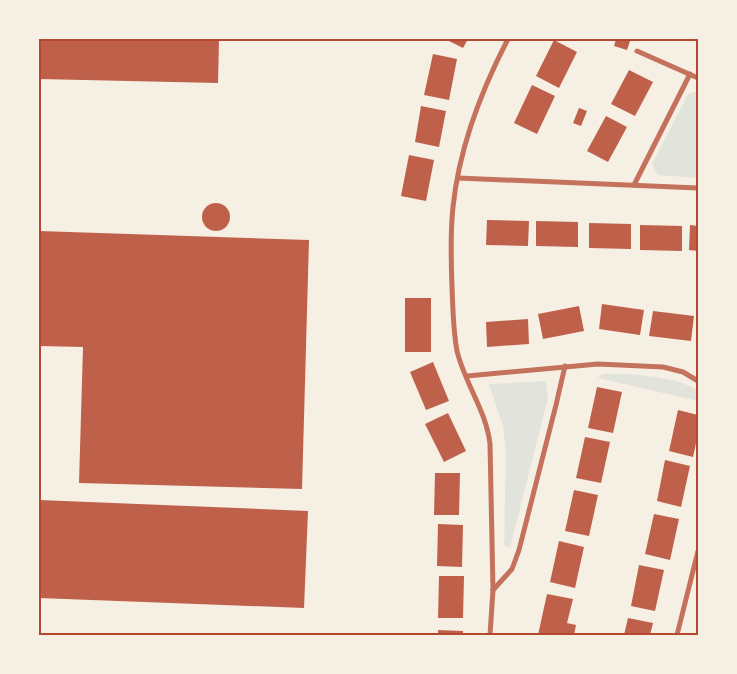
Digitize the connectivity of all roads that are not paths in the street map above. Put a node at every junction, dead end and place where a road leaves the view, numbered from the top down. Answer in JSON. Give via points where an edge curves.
{"nodes":[{"id":1,"x":508,"y":39,"type":"edge"},
{"id":2,"x":637,"y":51,"type":"dead end"},
{"id":3,"x":690,"y":74,"type":"junction"},
{"id":4,"x":698,"y":78,"type":"edge"},
{"id":5,"x":458,"y":178,"type":"junction"},
{"id":6,"x":634,"y":185,"type":"junction"},
{"id":7,"x":698,"y":188,"type":"edge"},
{"id":8,"x":565,"y":366,"type":"junction"},
{"id":9,"x":467,"y":376,"type":"junction"},
{"id":10,"x":698,"y":381,"type":"edge"},
{"id":11,"x":698,"y":552,"type":"edge"},
{"id":12,"x":493,"y":590,"type":"junction"},
{"id":13,"x":490,"y":635,"type":"edge"},
{"id":14,"x":677,"y":635,"type":"edge"}],
"edges":[{"from":1,"to":5,"type":"street","via":[[480,100]]},
{"from":2,"to":3,"type":"street"},
{"from":3,"to":4,"type":"street"},
{"from":3,"to":6,"type":"street"},
{"from":5,"to":6,"type":"street"},
{"from":5,"to":9,"type":"street","via":[[451,226],[454,327],[458,353]]},
{"from":6,"to":7,"type":"street"},
{"from":8,"to":9,"type":"street","via":[[531,372]]},
{"from":8,"to":10,"type":"street","via":[[651,366],[674,369]]},
{"from":8,"to":12,"type":"street","via":[[519,550],[512,569]]},
{"from":9,"to":12,"type":"street","via":[[484,415],[489,436]]},
{"from":11,"to":14,"type":"street"},
{"from":12,"to":13,"type":"street"}]}
